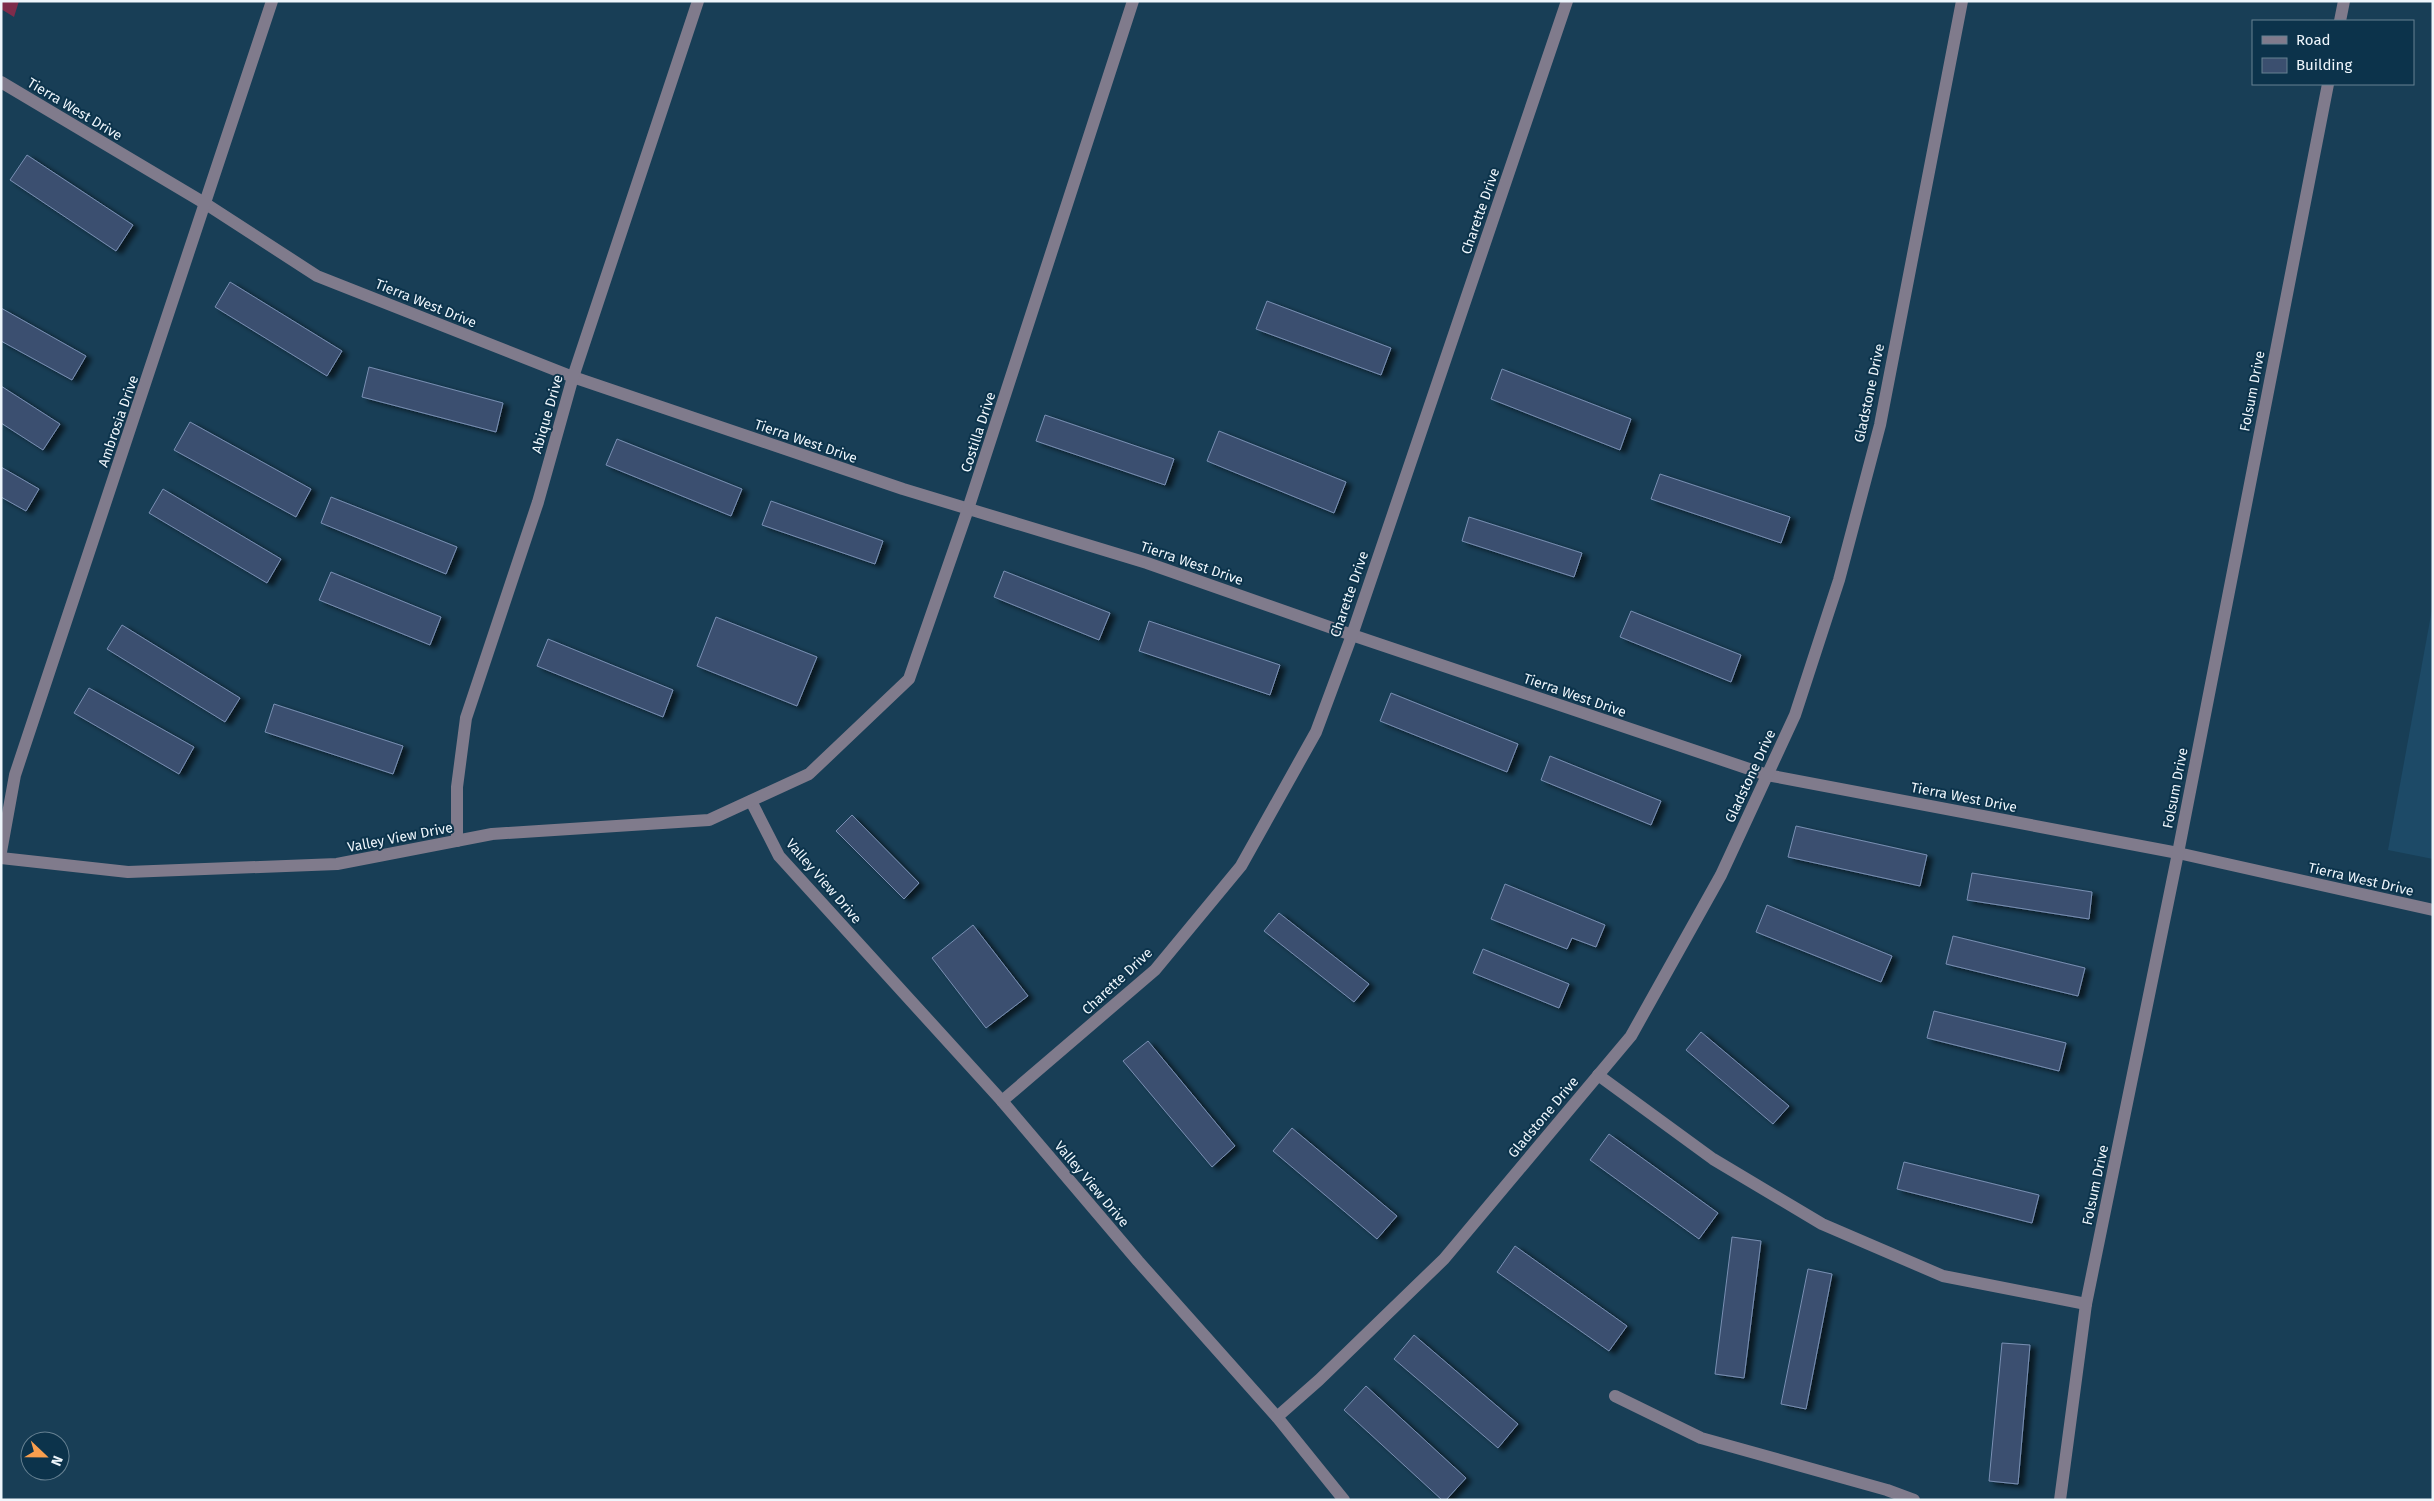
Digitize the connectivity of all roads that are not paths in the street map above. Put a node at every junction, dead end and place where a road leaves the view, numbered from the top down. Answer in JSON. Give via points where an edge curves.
{"nodes":[{"id":1,"x":272,"y":1,"type":"edge"},
{"id":2,"x":698,"y":1,"type":"edge"},
{"id":3,"x":1133,"y":1,"type":"edge"},
{"id":4,"x":1567,"y":1,"type":"edge"},
{"id":5,"x":1962,"y":1,"type":"edge"},
{"id":6,"x":2344,"y":1,"type":"edge"},
{"id":7,"x":2340,"y":20,"type":"edge"},
{"id":8,"x":1,"y":82,"type":"edge"},
{"id":9,"x":2328,"y":85,"type":"edge"},
{"id":10,"x":206,"y":204,"type":"junction"},
{"id":11,"x":573,"y":377,"type":"junction"},
{"id":12,"x":968,"y":509,"type":"junction"},
{"id":13,"x":1352,"y":635,"type":"junction"},
{"id":14,"x":1767,"y":775,"type":"junction"},
{"id":15,"x":751,"y":801,"type":"junction"},
{"id":16,"x":457,"y":842,"type":"junction"},
{"id":17,"x":1,"y":852,"type":"edge"},
{"id":18,"x":2178,"y":853,"type":"junction"},
{"id":19,"x":1,"y":858,"type":"edge"},
{"id":20,"x":2433,"y":910,"type":"edge"},
{"id":21,"x":1598,"y":1075,"type":"junction"},
{"id":22,"x":1002,"y":1101,"type":"junction"},
{"id":23,"x":2086,"y":1304,"type":"junction"},
{"id":24,"x":1615,"y":1396,"type":"dead end"},
{"id":25,"x":1276,"y":1417,"type":"junction"},
{"id":26,"x":1344,"y":1500,"type":"edge"},
{"id":27,"x":1914,"y":1500,"type":"edge"},
{"id":28,"x":2060,"y":1500,"type":"edge"}],
"edges":[{"from":1,"to":10,"type":"street","name":"Ambrosia Drive"},
{"from":2,"to":11,"type":"street","name":"Abique Drive"},
{"from":3,"to":12,"type":"street","name":"Costilla Drive"},
{"from":4,"to":13,"type":"street","name":"Charette Drive"},
{"from":5,"to":14,"type":"street","name":"Gladstone Drive","via":[[1880,425],[1839,580],[1795,715]]},
{"from":6,"to":7,"type":"street"},
{"from":8,"to":10,"type":"street","name":"Tierra West Drive"},
{"from":9,"to":18,"type":"street","name":"Folsum Drive"},
{"from":10,"to":11,"type":"street","name":"Tierra West Drive","via":[[317,276]]},
{"from":10,"to":17,"type":"street","name":"Ambrosia Drive","via":[[15,775]]},
{"from":11,"to":12,"type":"street","name":"Tierra West Drive"},
{"from":11,"to":16,"type":"street","name":"Abique Drive","via":[[538,502],[466,718],[457,787]]},
{"from":12,"to":13,"type":"street","name":"Tierra West Drive","via":[[1147,563]]},
{"from":12,"to":15,"type":"street","name":"Costilla Drive","via":[[909,679],[809,774]]},
{"from":13,"to":14,"type":"street","name":"Tierra West Drive"},
{"from":13,"to":22,"type":"street","name":"Charette Drive","via":[[1316,732],[1241,866],[1155,970]]},
{"from":14,"to":18,"type":"street","name":"Tierra West Drive"},
{"from":14,"to":21,"type":"street","name":"Gladstone Drive","via":[[1721,875],[1636,1027]]},
{"from":15,"to":16,"type":"street","name":"Valley View Drive","via":[[709,820],[492,834]]},
{"from":15,"to":22,"type":"street","name":"Valley View Drive","via":[[778,856]]},
{"from":16,"to":19,"type":"street","name":"Valley View Drive","via":[[337,864],[128,872]]},
{"from":18,"to":20,"type":"street","name":"Tierra West Drive"},
{"from":18,"to":23,"type":"street","name":"Folsum Drive"},
{"from":21,"to":23,"type":"street","via":[[1713,1159],[1822,1224],[1943,1276]]},
{"from":21,"to":25,"type":"street","name":"Gladstone Drive","via":[[1444,1259],[1319,1380]]},
{"from":22,"to":25,"type":"street","name":"Valley View Drive"},
{"from":23,"to":28,"type":"street","name":"Folsum Drive"},
{"from":24,"to":27,"type":"street","via":[[1700,1438]]},
{"from":25,"to":26,"type":"street","name":"Valley View Drive"}]}
